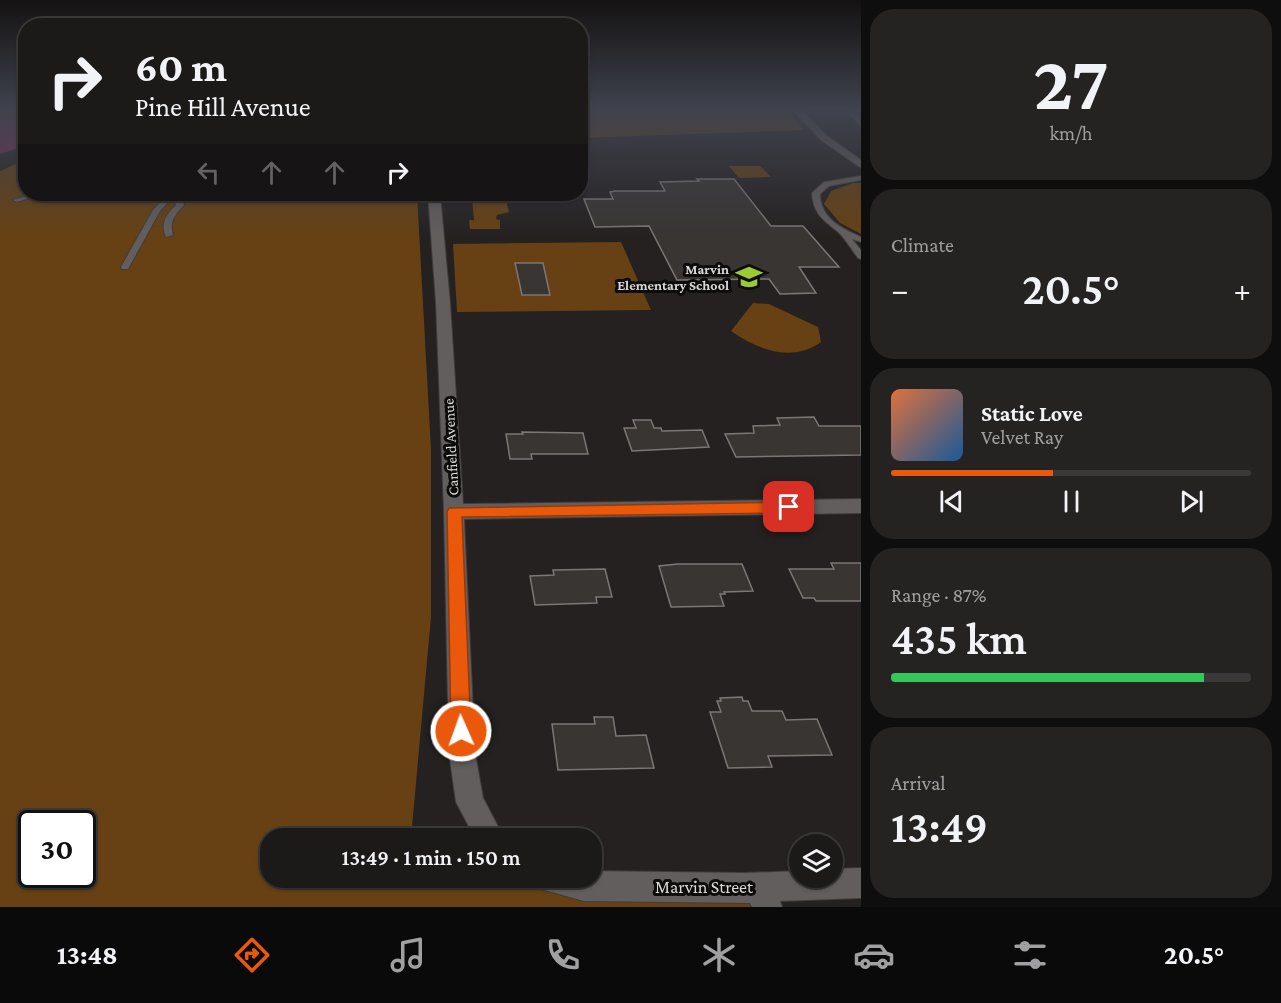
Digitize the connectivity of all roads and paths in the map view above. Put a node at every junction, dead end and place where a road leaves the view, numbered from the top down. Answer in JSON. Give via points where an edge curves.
{"nodes":[{"id":1,"x":844,"y":152,"type":"edge"},
{"id":2,"x":861,"y":165,"type":"edge"},
{"id":3,"x":861,"y":178,"type":"edge"},
{"id":4,"x":167,"y":201,"type":"edge"},
{"id":5,"x":178,"y":201,"type":"edge"},
{"id":6,"x":435,"y":201,"type":"edge"},
{"id":7,"x":842,"y":232,"type":"junction"},
{"id":8,"x":169,"y":234,"type":"dead end"},
{"id":9,"x":861,"y":240,"type":"edge"},
{"id":10,"x":861,"y":256,"type":"edge"},
{"id":11,"x":125,"y":267,"type":"dead end"},
{"id":12,"x":861,"y":506,"type":"edge"},
{"id":13,"x":454,"y":512,"type":"junction"},
{"id":14,"x":484,"y":828,"type":"edge"},
{"id":15,"x":861,"y":883,"type":"edge"},
{"id":16,"x":602,"y":887,"type":"edge"},
{"id":17,"x":764,"y":897,"type":"edge"}],
"edges":[{"from":1,"to":2,"type":"street"},
{"from":3,"to":7,"type":"lane","via":[[827,184],[816,193],[814,204]]},
{"from":4,"to":11,"type":"lane","via":[[157,210]]},
{"from":5,"to":8,"type":"lane","via":[[180,205],[166,224]]},
{"from":6,"to":13,"type":"street","name":"Canfield Avenue"},
{"from":7,"to":9,"type":"lane"},
{"from":7,"to":10,"type":"lane"},
{"from":12,"to":13,"type":"street"},
{"from":13,"to":14,"type":"street","name":"Canfield Avenue","via":[[462,753],[470,802]]},
{"from":15,"to":17,"type":"street","name":"Marvin Street"},
{"from":16,"to":17,"type":"street","name":"Marvin Street"}]}
